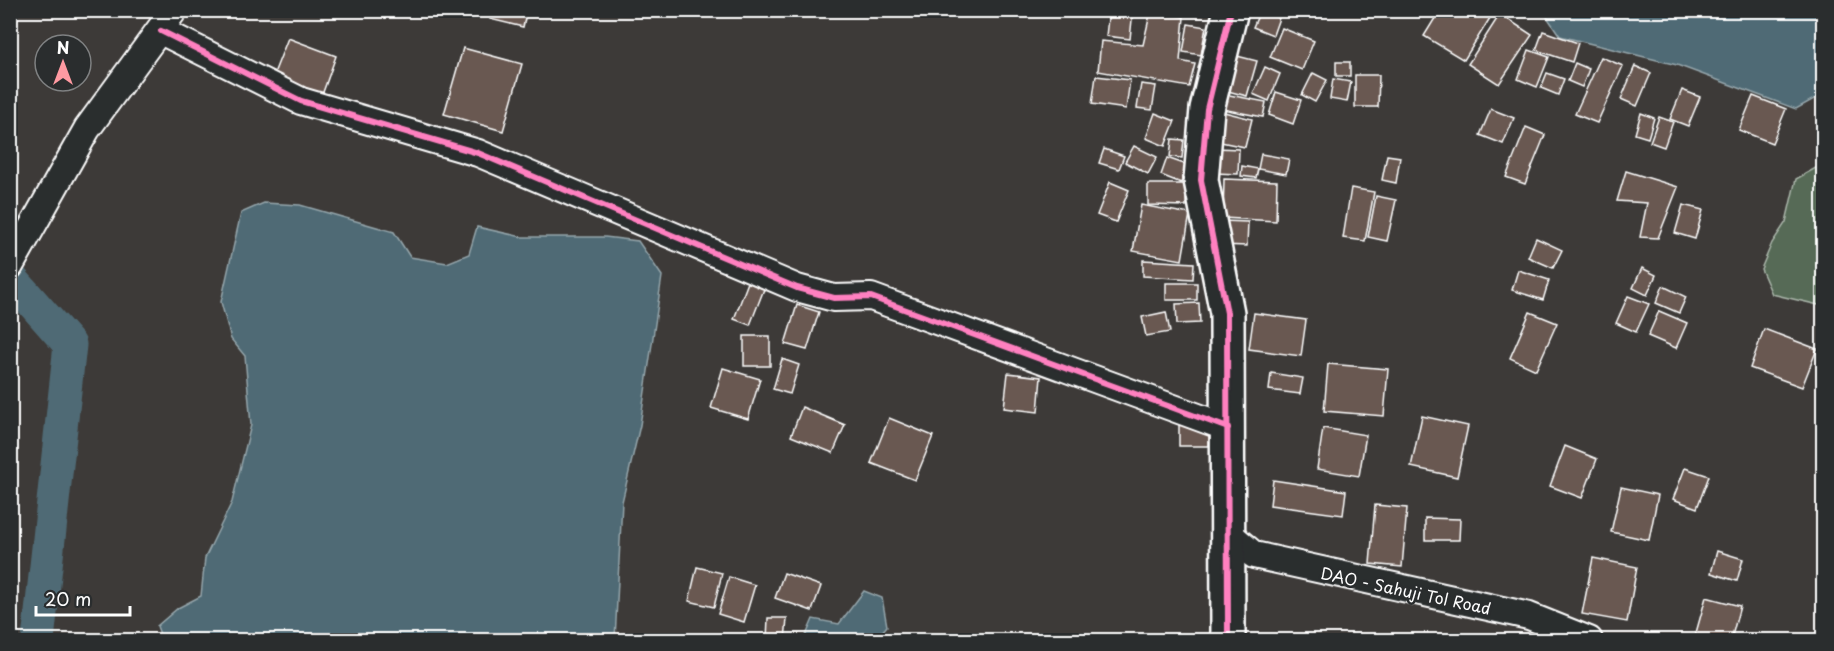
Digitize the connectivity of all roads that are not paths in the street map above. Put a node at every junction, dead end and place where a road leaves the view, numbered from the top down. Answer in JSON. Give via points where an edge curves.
{"nodes":[{"id":1,"x":1231,"y":10,"type":"edge"},
{"id":2,"x":167,"y":21,"type":"edge"},
{"id":3,"x":10,"y":266,"type":"edge"},
{"id":4,"x":1228,"y":428,"type":"junction"},
{"id":5,"x":1228,"y":533,"type":"junction"},
{"id":6,"x":1228,"y":640,"type":"edge"},
{"id":7,"x":1589,"y":640,"type":"edge"}],
"edges":[{"from":1,"to":4,"type":"street","via":[[1207,109],[1201,180],[1227,313]]},
{"from":2,"to":3,"type":"street","via":[[87,129]]},
{"from":2,"to":4,"type":"street","via":[[301,101],[478,153],[796,288],[834,298],[871,297]]},
{"from":4,"to":5,"type":"street"},
{"from":5,"to":6,"type":"street"},
{"from":5,"to":7,"type":"street","name":"DAO - Sahuji Tol Road","via":[[1254,555],[1529,616]]}]}
